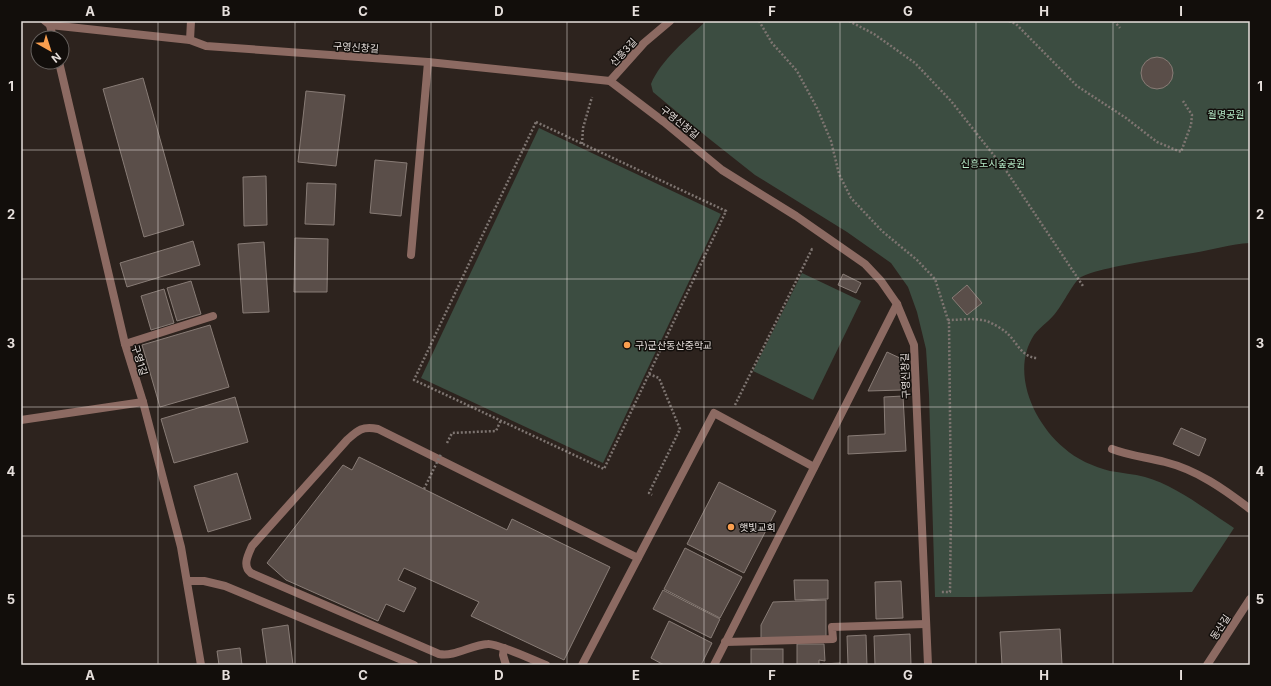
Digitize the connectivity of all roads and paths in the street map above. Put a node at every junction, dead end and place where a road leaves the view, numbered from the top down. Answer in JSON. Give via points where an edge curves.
{"nodes":[{"id":1,"x":192,"y":21,"type":"edge"},
{"id":2,"x":670,"y":21,"type":"edge"},
{"id":3,"x":849,"y":21,"type":"edge"},
{"id":4,"x":1009,"y":21,"type":"edge"},
{"id":5,"x":1114,"y":21,"type":"edge"},
{"id":6,"x":48,"y":23,"type":"edge"},
{"id":7,"x":1120,"y":28,"type":"dead end"},
{"id":8,"x":190,"y":40,"type":"junction"},
{"id":9,"x":428,"y":62,"type":"junction"},
{"id":10,"x":61,"y":70,"type":"edge"},
{"id":11,"x":610,"y":81,"type":"junction"},
{"id":12,"x":1183,"y":101,"type":"dead end"},
{"id":13,"x":582,"y":144,"type":"junction"},
{"id":14,"x":818,"y":252,"type":"dead end"},
{"id":15,"x":411,"y":255,"type":"dead end"},
{"id":16,"x":1083,"y":286,"type":"dead end"},
{"id":17,"x":897,"y":304,"type":"junction"},
{"id":18,"x":213,"y":316,"type":"dead end"},
{"id":19,"x":948,"y":320,"type":"dead end"},
{"id":20,"x":125,"y":344,"type":"junction"},
{"id":21,"x":1037,"y":358,"type":"dead end"},
{"id":22,"x":649,"y":374,"type":"junction"},
{"id":23,"x":143,"y":402,"type":"junction"},
{"id":24,"x":734,"y":407,"type":"dead end"},
{"id":25,"x":21,"y":420,"type":"edge"},
{"id":26,"x":501,"y":420,"type":"junction"},
{"id":27,"x":446,"y":444,"type":"dead end"},
{"id":28,"x":1112,"y":449,"type":"dead end"},
{"id":29,"x":441,"y":454,"type":"dead end"},
{"id":30,"x":814,"y":467,"type":"junction"},
{"id":31,"x":424,"y":489,"type":"dead end"},
{"id":32,"x":649,"y":493,"type":"dead end"},
{"id":33,"x":1250,"y":509,"type":"edge"},
{"id":34,"x":638,"y":558,"type":"junction"},
{"id":35,"x":187,"y":581,"type":"junction"},
{"id":36,"x":1250,"y":599,"type":"edge"},
{"id":37,"x":926,"y":624,"type":"junction"},
{"id":38,"x":725,"y":642,"type":"junction"},
{"id":39,"x":504,"y":648,"type":"junction"},
{"id":40,"x":201,"y":665,"type":"edge"},
{"id":41,"x":414,"y":665,"type":"edge"},
{"id":42,"x":506,"y":665,"type":"edge"},
{"id":43,"x":546,"y":665,"type":"edge"},
{"id":44,"x":582,"y":665,"type":"edge"},
{"id":45,"x":714,"y":665,"type":"edge"},
{"id":46,"x":928,"y":665,"type":"edge"},
{"id":47,"x":1207,"y":665,"type":"edge"}],
"edges":[{"from":1,"to":8,"type":"street"},
{"from":2,"to":11,"type":"street","name":"신흥3길","via":[[644,43]]},
{"from":3,"to":16,"type":"path","via":[[874,34],[915,63],[951,101],[1007,172]]},
{"from":4,"to":12,"type":"path","via":[[1016,24],[1077,86],[1157,142],[1181,152],[1192,115]]},
{"from":5,"to":7,"type":"path"},
{"from":6,"to":8,"type":"street","name":"구영신창길"},
{"from":8,"to":9,"type":"street","name":"구영신창길","via":[[206,46]]},
{"from":9,"to":11,"type":"street","name":"구영신창길"},
{"from":9,"to":15,"type":"street"},
{"from":10,"to":20,"type":"street","name":"구영1길"},
{"from":11,"to":13,"type":"path","via":[[591,98]]},
{"from":11,"to":17,"type":"street","name":"구영신창길","via":[[722,170],[796,216],[865,264],[881,280]]},
{"from":13,"to":22,"type":"path","via":[[726,211]]},
{"from":13,"to":26,"type":"path","via":[[536,122],[414,380]]},
{"from":14,"to":24,"type":"path","via":[[812,249]]},
{"from":17,"to":30,"type":"street"},
{"from":17,"to":37,"type":"street","name":"구영신창길","via":[[914,346]]},
{"from":18,"to":20,"type":"street"},
{"from":19,"to":21,"type":"path","via":[[980,319],[989,322],[1007,334],[1019,349],[1031,358]]},
{"from":20,"to":23,"type":"street","name":"구영1길"},
{"from":22,"to":26,"type":"path","via":[[604,469]]},
{"from":22,"to":32,"type":"path","via":[[659,378],[680,429]]},
{"from":23,"to":25,"type":"street"},
{"from":23,"to":35,"type":"street","name":"구영1길","via":[[181,548]]},
{"from":26,"to":27,"type":"path","via":[[496,431],[452,433]]},
{"from":28,"to":33,"type":"street","via":[[1190,470],[1222,487]]},
{"from":29,"to":31,"type":"path","bridge":true},
{"from":30,"to":34,"type":"street","via":[[714,413]]},
{"from":30,"to":38,"type":"street"},
{"from":34,"to":39,"type":"street","via":[[378,429],[369,427],[358,430],[347,440],[252,546],[246,563],[251,573],[439,654],[446,655],[488,643]]},
{"from":34,"to":44,"type":"street"},
{"from":35,"to":40,"type":"street","name":"구영1길"},
{"from":35,"to":41,"type":"street","via":[[204,581],[225,586]]},
{"from":36,"to":47,"type":"street","name":"동산길"},
{"from":37,"to":38,"type":"street","via":[[832,627],[833,639]]},
{"from":37,"to":46,"type":"street","name":"구영신창길"},
{"from":38,"to":45,"type":"street"},
{"from":39,"to":42,"type":"street"},
{"from":39,"to":43,"type":"street"}]}
